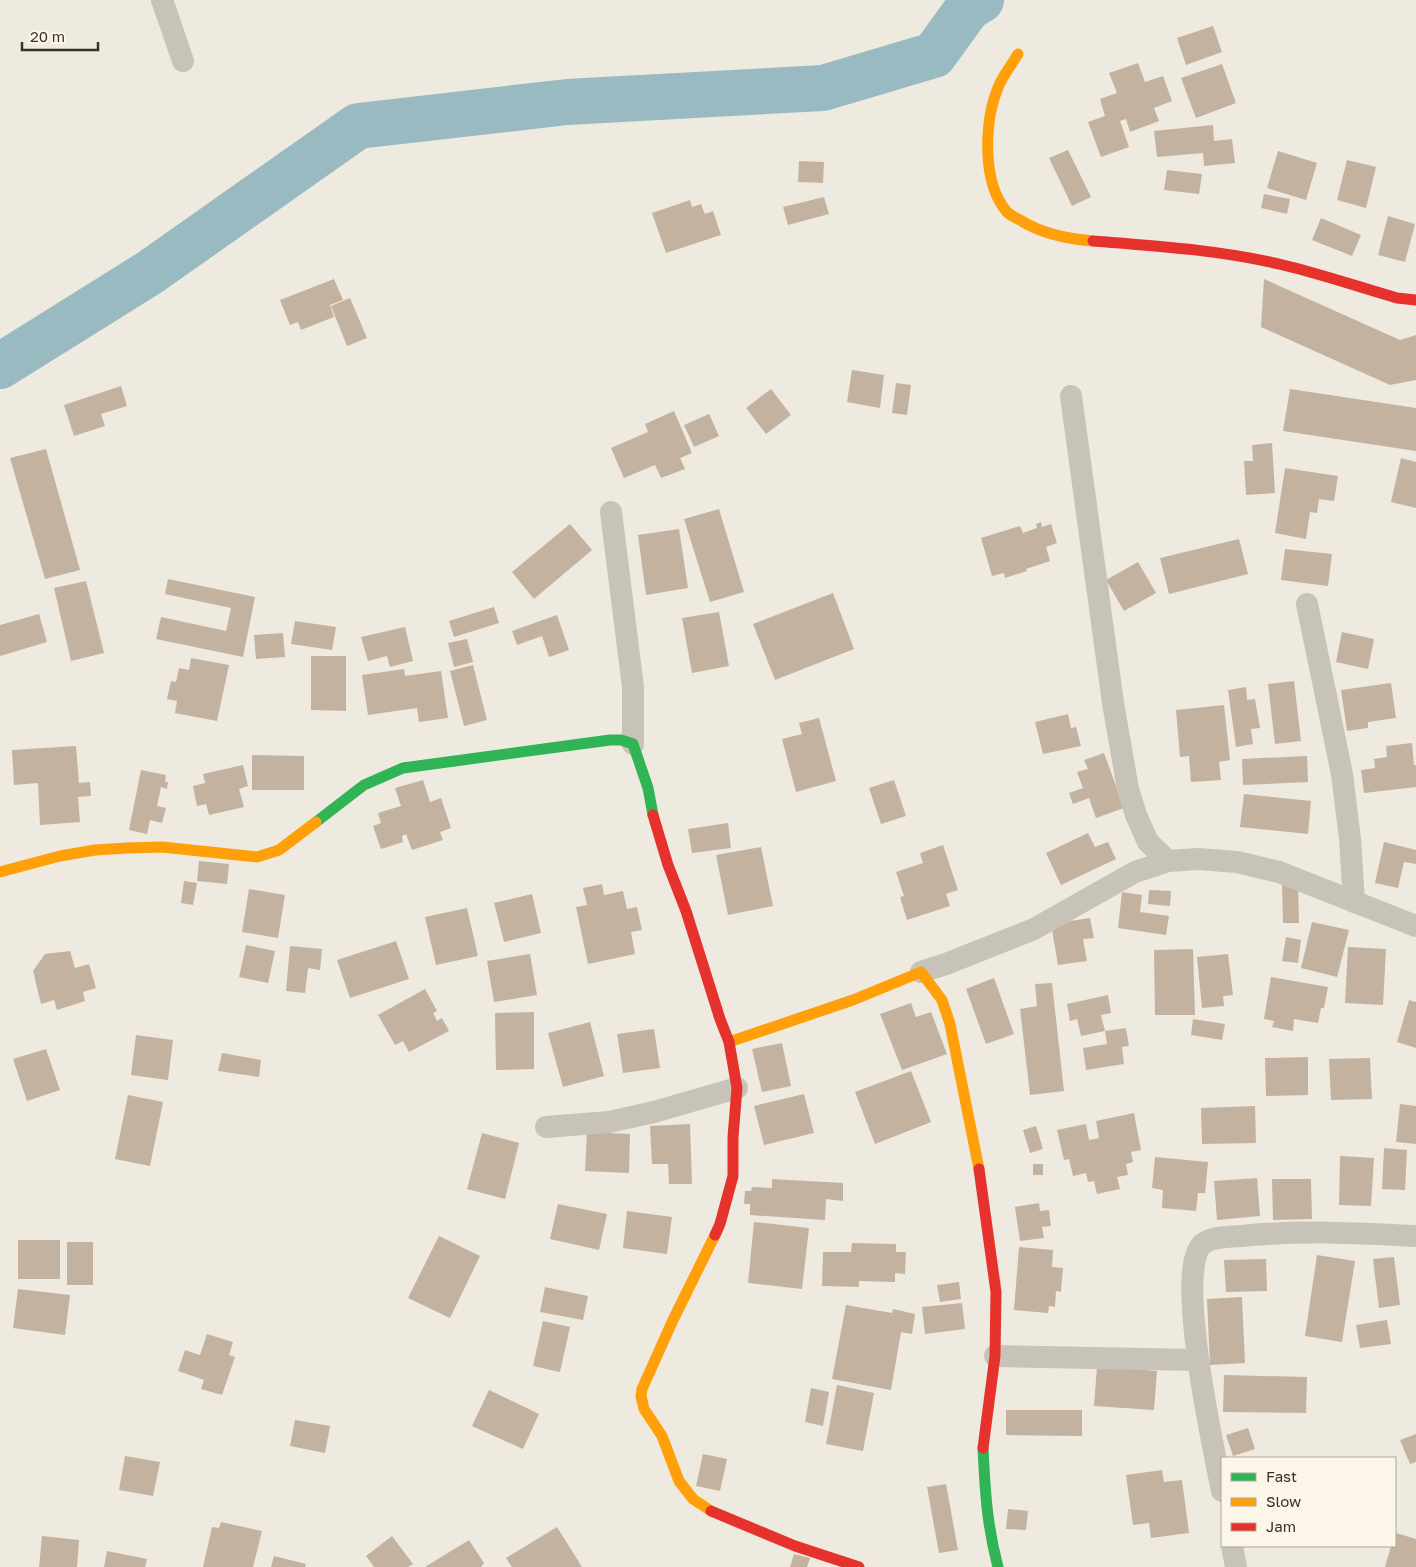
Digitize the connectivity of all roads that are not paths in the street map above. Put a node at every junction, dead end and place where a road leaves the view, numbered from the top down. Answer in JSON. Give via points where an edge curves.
{"nodes":[{"id":1,"x":162,"y":0,"type":"edge"},
{"id":2,"x":1018,"y":54,"type":"dead end"},
{"id":3,"x":182,"y":61,"type":"dead end"},
{"id":4,"x":1416,"y":300,"type":"edge"},
{"id":5,"x":1071,"y":396,"type":"dead end"},
{"id":6,"x":611,"y":512,"type":"dead end"},
{"id":7,"x":1307,"y":604,"type":"dead end"},
{"id":8,"x":633,"y":744,"type":"junction"},
{"id":9,"x":1168,"y":860,"type":"junction"},
{"id":10,"x":0,"y":872,"type":"edge"},
{"id":11,"x":1354,"y":902,"type":"junction"},
{"id":12,"x":1416,"y":926,"type":"edge"},
{"id":13,"x":921,"y":972,"type":"junction"},
{"id":14,"x":730,"y":1042,"type":"junction"},
{"id":15,"x":737,"y":1088,"type":"junction"},
{"id":16,"x":546,"y":1127,"type":"dead end"},
{"id":17,"x":1416,"y":1236,"type":"edge"},
{"id":18,"x":995,"y":1356,"type":"junction"},
{"id":19,"x":1198,"y":1360,"type":"junction"},
{"id":20,"x":1221,"y":1486,"type":"edge"},
{"id":21,"x":1232,"y":1547,"type":"edge"},
{"id":22,"x":859,"y":1567,"type":"edge"},
{"id":23,"x":998,"y":1567,"type":"edge"},
{"id":24,"x":1236,"y":1567,"type":"edge"}],
"edges":[{"from":1,"to":3,"type":"street"},
{"from":2,"to":4,"type":"street","via":[[1000,83],[991,108],[988,135],[994,191],[1008,213],[1036,230],[1077,240],[1228,254],[1283,265],[1397,298]]},
{"from":5,"to":9,"type":"street","via":[[1113,703],[1128,789],[1148,842]]},
{"from":6,"to":8,"type":"street","via":[[633,687]]},
{"from":7,"to":11,"type":"street","via":[[1342,774]]},
{"from":8,"to":10,"type":"street","via":[[610,740],[403,768],[364,785],[279,850],[257,857],[162,847],[127,848],[60,856]]},
{"from":8,"to":14,"type":"street","via":[[668,865]]},
{"from":9,"to":11,"type":"street","via":[[1236,862],[1279,872]]},
{"from":9,"to":13,"type":"street","via":[[1135,872],[1034,929]]},
{"from":11,"to":12,"type":"street"},
{"from":13,"to":14,"type":"street","via":[[853,1000]]},
{"from":13,"to":18,"type":"street","via":[[942,1000],[950,1024],[980,1176],[996,1292]]},
{"from":14,"to":15,"type":"street"},
{"from":15,"to":16,"type":"street","via":[[609,1122]]},
{"from":15,"to":22,"type":"street","via":[[732,1137],[733,1176],[720,1224],[642,1389],[642,1407],[665,1442],[678,1479],[697,1504],[756,1531]]},
{"from":17,"to":19,"type":"street","via":[[1344,1232],[1275,1234],[1216,1238],[1203,1243],[1195,1254],[1191,1280]]},
{"from":18,"to":19,"type":"street"},
{"from":18,"to":23,"type":"street","via":[[984,1448],[985,1499]]},
{"from":19,"to":20,"type":"street"},
{"from":21,"to":24,"type":"street"}]}
